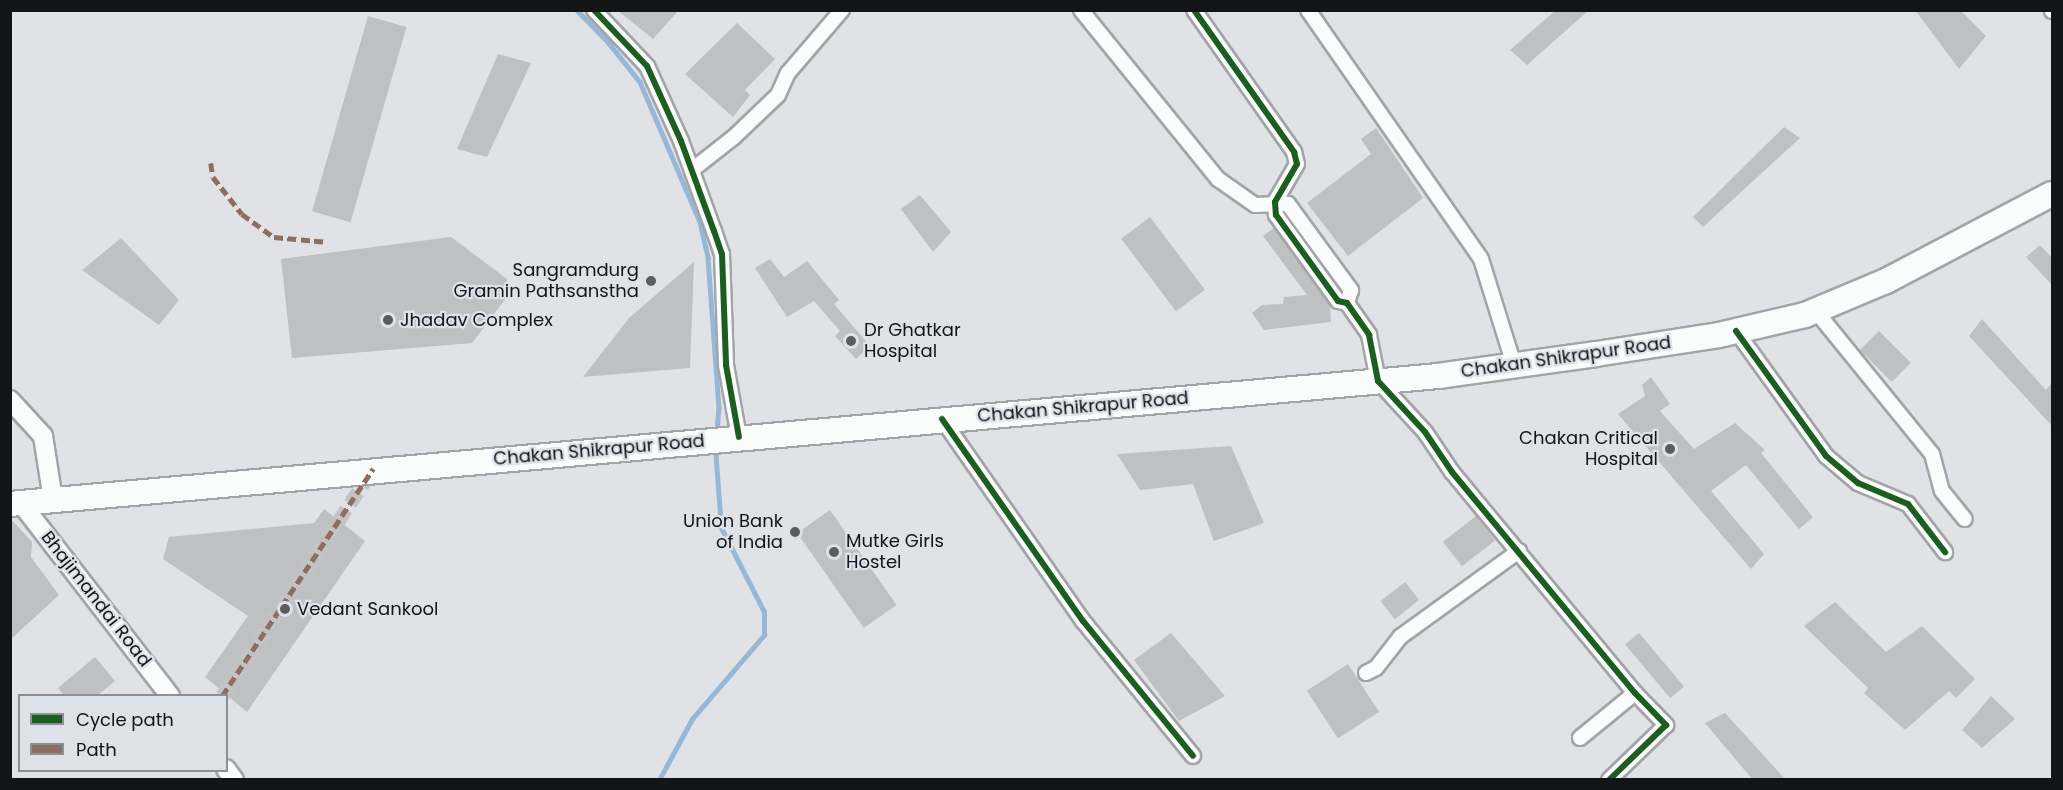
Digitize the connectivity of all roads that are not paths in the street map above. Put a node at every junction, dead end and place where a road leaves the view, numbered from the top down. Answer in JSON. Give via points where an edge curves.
{"nodes":[{"id":1,"x":594,"y":10,"type":"edge"},
{"id":2,"x":1081,"y":10,"type":"edge"},
{"id":3,"x":1194,"y":10,"type":"edge"},
{"id":4,"x":1308,"y":10,"type":"edge"},
{"id":5,"x":836,"y":12,"type":"edge"},
{"id":6,"x":692,"y":170,"type":"junction"},
{"id":7,"x":2052,"y":194,"type":"edge"},
{"id":8,"x":1275,"y":202,"type":"junction"},
{"id":9,"x":1815,"y":310,"type":"junction"},
{"id":10,"x":1736,"y":332,"type":"junction"},
{"id":11,"x":1514,"y":365,"type":"junction"},
{"id":12,"x":1378,"y":381,"type":"junction"},
{"id":13,"x":10,"y":400,"type":"edge"},
{"id":14,"x":942,"y":419,"type":"junction"},
{"id":15,"x":734,"y":438,"type":"junction"},
{"id":16,"x":53,"y":500,"type":"junction"},
{"id":17,"x":16,"y":504,"type":"edge"},
{"id":18,"x":1965,"y":519,"type":"dead end"},
{"id":19,"x":1519,"y":551,"type":"junction"},
{"id":20,"x":1945,"y":552,"type":"dead end"},
{"id":21,"x":1366,"y":673,"type":"dead end"},
{"id":22,"x":1635,"y":693,"type":"junction"},
{"id":23,"x":168,"y":694,"type":"edge"},
{"id":24,"x":1580,"y":738,"type":"dead end"},
{"id":25,"x":1193,"y":756,"type":"dead end"},
{"id":26,"x":1609,"y":780,"type":"edge"}],
"edges":[{"from":1,"to":6,"type":"street","via":[[646,66]]},
{"from":2,"to":8,"type":"street","via":[[1218,179],[1255,206]]},
{"from":3,"to":8,"type":"street","via":[[1294,152],[1297,164],[1292,179]]},
{"from":4,"to":11,"type":"street","via":[[1481,260]]},
{"from":5,"to":6,"type":"street","via":[[788,73],[778,94],[734,137]]},
{"from":6,"to":15,"type":"street","via":[[722,254],[726,364]]},
{"from":7,"to":9,"type":"highway","name":"Chakan Shikrapur Road","via":[[1886,281]]},
{"from":8,"to":12,"type":"street","via":[[1276,215],[1338,301],[1347,303],[1369,335]]},
{"from":9,"to":10,"type":"highway","name":"Chakan Shikrapur Road"},
{"from":9,"to":18,"type":"street","via":[[1932,454],[1942,491]]},
{"from":10,"to":11,"type":"highway","name":"Chakan Shikrapur Road"},
{"from":10,"to":20,"type":"street","via":[[1826,456],[1858,483],[1908,504]]},
{"from":11,"to":12,"type":"highway","name":"Chakan Shikrapur Road"},
{"from":12,"to":14,"type":"highway","name":"Chakan Shikrapur Road"},
{"from":12,"to":19,"type":"street"},
{"from":13,"to":16,"type":"main road","via":[[43,436]]},
{"from":14,"to":15,"type":"highway","name":"Chakan Shikrapur Road"},
{"from":14,"to":25,"type":"street","via":[[1083,621]]},
{"from":15,"to":16,"type":"highway","name":"Chakan Shikrapur Road"},
{"from":16,"to":17,"type":"highway","name":"Chakan Shikrapur Road"},
{"from":17,"to":23,"type":"main road","name":"Bhajimandai Road"},
{"from":19,"to":21,"type":"street","via":[[1400,637],[1376,668]]},
{"from":19,"to":22,"type":"street"},
{"from":22,"to":24,"type":"street"},
{"from":22,"to":26,"type":"street","via":[[1666,725]]}]}
